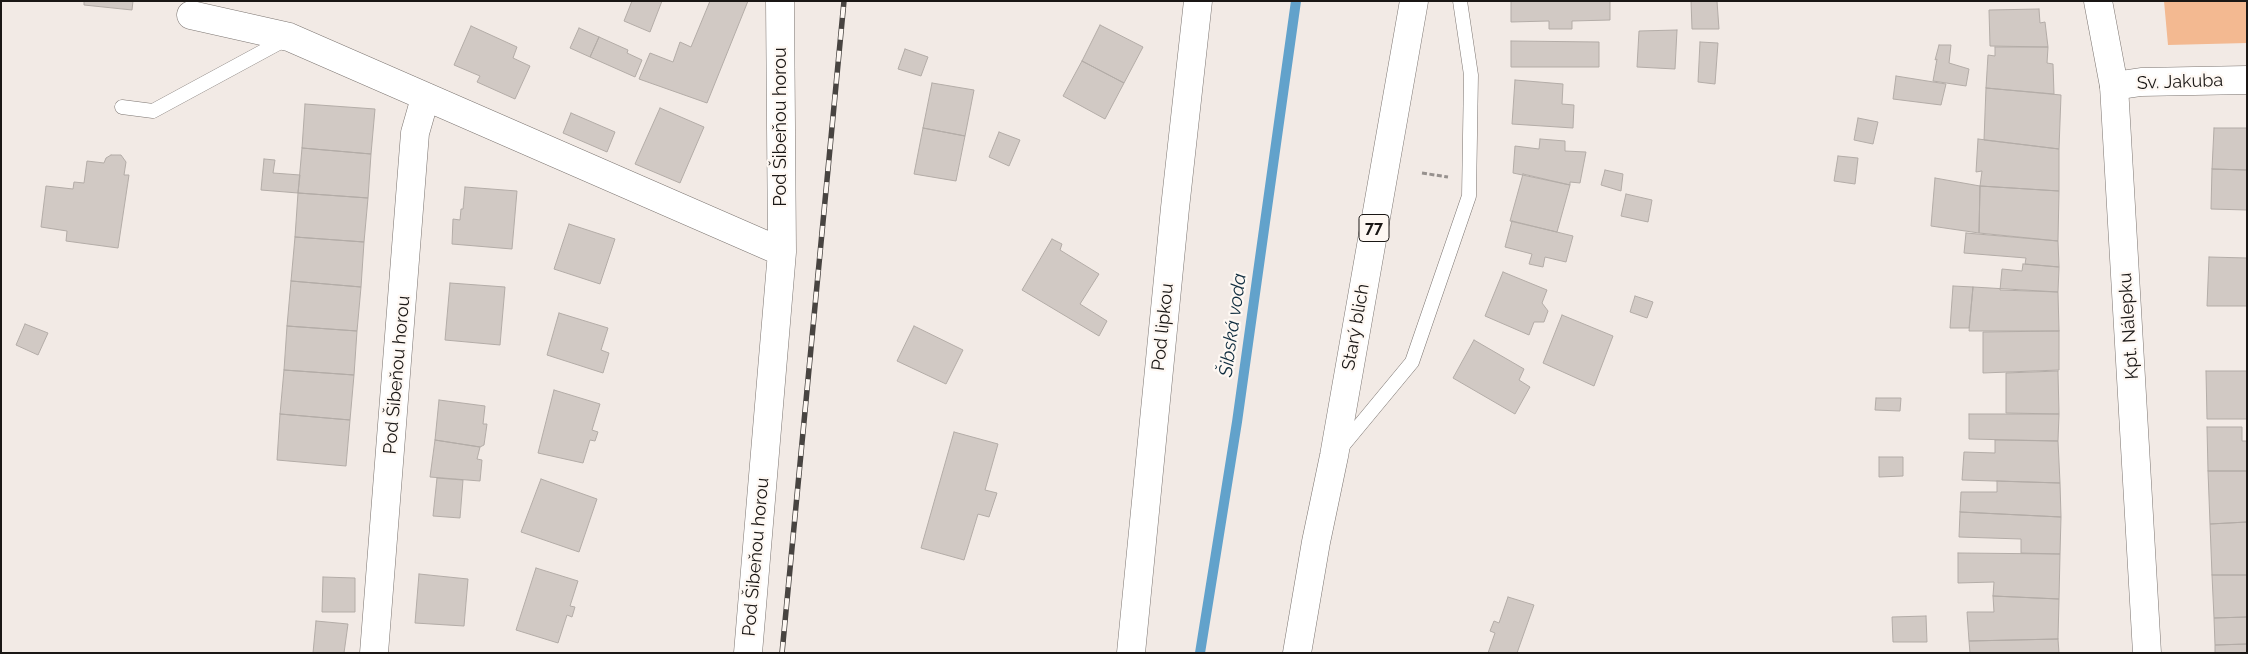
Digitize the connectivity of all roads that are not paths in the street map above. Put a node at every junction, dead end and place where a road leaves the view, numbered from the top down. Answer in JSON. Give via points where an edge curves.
{"nodes":[{"id":1,"x":780,"y":1,"type":"edge"},
{"id":2,"x":1198,"y":1,"type":"edge"},
{"id":3,"x":1414,"y":1,"type":"edge"},
{"id":4,"x":1460,"y":1,"type":"edge"},
{"id":5,"x":2098,"y":1,"type":"edge"},
{"id":6,"x":191,"y":15,"type":"dead end"},
{"id":7,"x":289,"y":37,"type":"junction"},
{"id":8,"x":2247,"y":80,"type":"edge"},
{"id":9,"x":2114,"y":86,"type":"junction"},
{"id":10,"x":425,"y":98,"type":"junction"},
{"id":11,"x":122,"y":107,"type":"dead end"},
{"id":12,"x":782,"y":252,"type":"junction"},
{"id":13,"x":1334,"y":456,"type":"junction"},
{"id":14,"x":374,"y":653,"type":"edge"},
{"id":15,"x":748,"y":653,"type":"edge"},
{"id":16,"x":1131,"y":653,"type":"edge"},
{"id":17,"x":1297,"y":653,"type":"edge"},
{"id":18,"x":2147,"y":653,"type":"edge"}],
"edges":[{"from":1,"to":12,"type":"street","name":"Pod Šibeňou horou"},
{"from":2,"to":16,"type":"street","name":"Pod lipkou","via":[[1174,208]]},
{"from":3,"to":13,"type":"street","name":"Starý blich","number":"77"},
{"from":4,"to":13,"type":"lane","via":[[1471,75],[1469,196],[1412,362]]},
{"from":5,"to":9,"type":"street","name":"Kpt. Nálepku"},
{"from":6,"to":7,"type":"street"},
{"from":7,"to":10,"type":"street"},
{"from":7,"to":11,"type":"lane","via":[[153,111]]},
{"from":8,"to":9,"type":"street","name":"Sv. Jakuba","via":[[2141,82]]},
{"from":9,"to":18,"type":"street","name":"Kpt. Nálepku"},
{"from":10,"to":12,"type":"street"},
{"from":10,"to":14,"type":"street","name":"Pod Šibeňou horou","via":[[415,133]]},
{"from":12,"to":15,"type":"street","name":"Pod Šibeňou horou"},
{"from":13,"to":17,"type":"street","name":"Starý blich","number":"77"}]}
